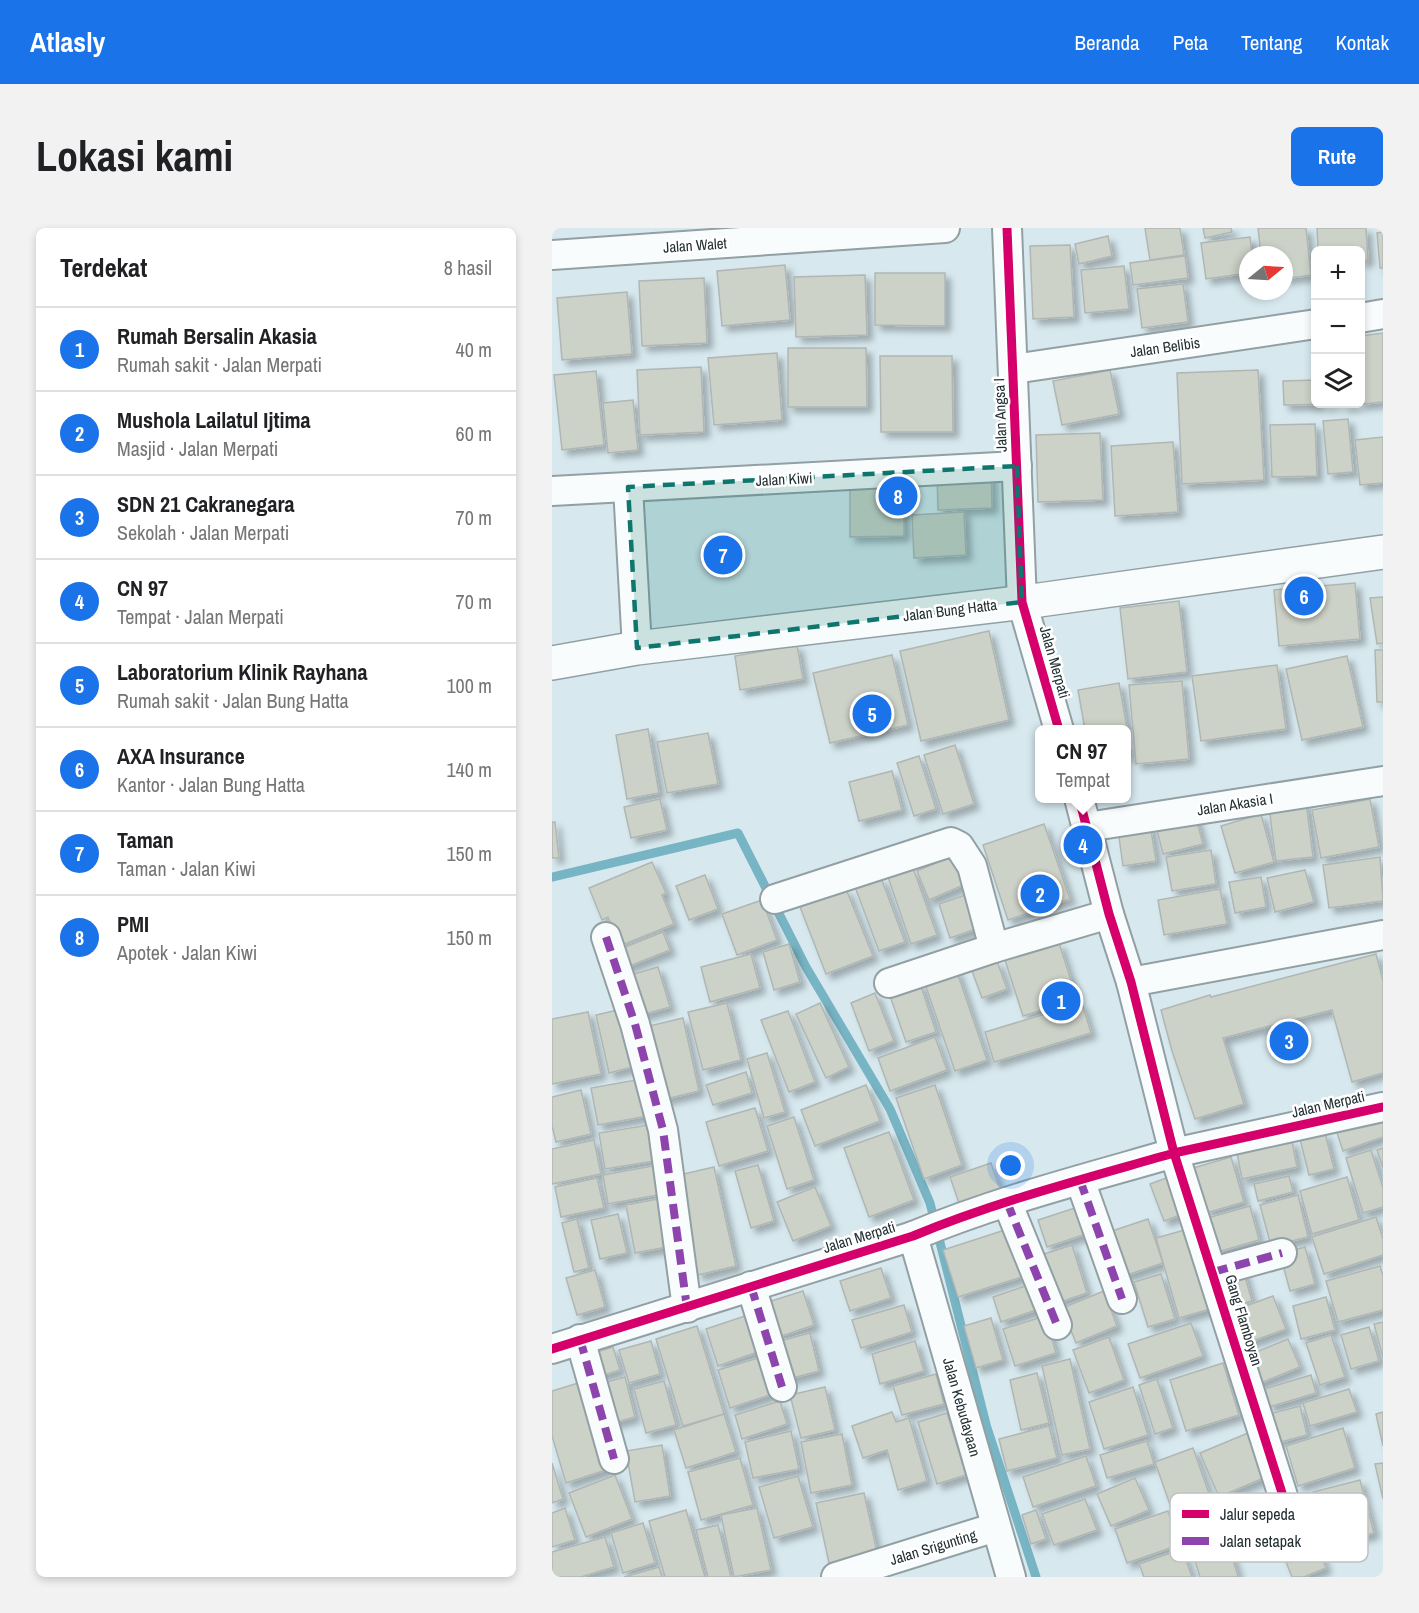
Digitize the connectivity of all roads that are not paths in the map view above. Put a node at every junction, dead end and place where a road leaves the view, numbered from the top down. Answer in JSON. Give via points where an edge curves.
{"nodes":[{"id":1,"x":945,"y":228,"type":"edge"},
{"id":2,"x":1007,"y":228,"type":"edge"},
{"id":3,"x":552,"y":255,"type":"edge"},
{"id":4,"x":1383,"y":314,"type":"edge"},
{"id":5,"x":1365,"y":317,"type":"edge"},
{"id":6,"x":1311,"y":325,"type":"edge"},
{"id":7,"x":1014,"y":369,"type":"junction"},
{"id":8,"x":1017,"y":466,"type":"junction"},
{"id":9,"x":628,"y":487,"type":"junction"},
{"id":10,"x":552,"y":491,"type":"edge"},
{"id":11,"x":1383,"y":552,"type":"edge"},
{"id":12,"x":1022,"y":602,"type":"junction"},
{"id":13,"x":637,"y":648,"type":"junction"},
{"id":14,"x":552,"y":663,"type":"edge"},
{"id":15,"x":1058,"y":725,"type":"edge"},
{"id":16,"x":1383,"y":781,"type":"edge"},
{"id":17,"x":1080,"y":803,"type":"edge"},
{"id":18,"x":1087,"y":827,"type":"junction"},
{"id":19,"x":775,"y":899,"type":"dead end"},
{"id":20,"x":1109,"y":914,"type":"junction"},
{"id":21,"x":1383,"y":935,"type":"edge"},
{"id":22,"x":606,"y":937,"type":"dead end"},
{"id":23,"x":994,"y":948,"type":"junction"},
{"id":24,"x":889,"y":982,"type":"dead end"},
{"id":25,"x":1131,"y":982,"type":"junction"},
{"id":26,"x":1383,"y":1107,"type":"edge"},
{"id":27,"x":1174,"y":1153,"type":"junction"},
{"id":28,"x":1080,"y":1180,"type":"junction"},
{"id":29,"x":1007,"y":1202,"type":"junction"},
{"id":30,"x":919,"y":1234,"type":"junction"},
{"id":31,"x":1282,"y":1253,"type":"dead end"},
{"id":32,"x":1213,"y":1272,"type":"junction"},
{"id":33,"x":751,"y":1286,"type":"junction"},
{"id":34,"x":1122,"y":1299,"type":"dead end"},
{"id":35,"x":687,"y":1308,"type":"junction"},
{"id":36,"x":1057,"y":1325,"type":"dead end"},
{"id":37,"x":580,"y":1339,"type":"junction"},
{"id":38,"x":552,"y":1349,"type":"edge"},
{"id":39,"x":782,"y":1386,"type":"dead end"},
{"id":40,"x":614,"y":1459,"type":"dead end"},
{"id":41,"x":1282,"y":1493,"type":"edge"},
{"id":42,"x":996,"y":1527,"type":"junction"},
{"id":43,"x":836,"y":1577,"type":"edge"},
{"id":44,"x":1011,"y":1577,"type":"edge"}],
"edges":[{"from":1,"to":3,"type":"street","name":"Jalan Walet"},
{"from":2,"to":7,"type":"street","name":"Jalan Angsa I"},
{"from":4,"to":5,"type":"street"},
{"from":6,"to":7,"type":"street","name":"Jalan Belibis"},
{"from":7,"to":8,"type":"street","name":"Jalan Angsa I"},
{"from":8,"to":9,"type":"street","name":"Jalan Kiwi"},
{"from":8,"to":12,"type":"street","name":"Jalan Angsa I"},
{"from":9,"to":10,"type":"street","name":"Jalan Kiwi"},
{"from":9,"to":13,"type":"street"},
{"from":11,"to":12,"type":"main road","name":"Jalan Bung Hatta"},
{"from":12,"to":13,"type":"main road","name":"Jalan Bung Hatta"},
{"from":12,"to":15,"type":"street","name":"Jalan Merpati"},
{"from":13,"to":14,"type":"main road","name":"Jalan Bung Hatta"},
{"from":16,"to":18,"type":"street","name":"Jalan Akasia I"},
{"from":17,"to":18,"type":"street"},
{"from":18,"to":20,"type":"street"},
{"from":19,"to":23,"type":"street","via":[[951,843],[959,846],[972,866]]},
{"from":20,"to":23,"type":"street"},
{"from":20,"to":25,"type":"street"},
{"from":21,"to":25,"type":"street"},
{"from":22,"to":35,"type":"street","via":[[635,1024],[663,1131]]},
{"from":23,"to":24,"type":"street"},
{"from":25,"to":27,"type":"street"},
{"from":26,"to":27,"type":"street","name":"Jalan Merpati"},
{"from":27,"to":28,"type":"street","name":"Jalan Merpati"},
{"from":27,"to":32,"type":"street","name":"Gang Flamboyan"},
{"from":28,"to":29,"type":"street","name":"Jalan Merpati"},
{"from":28,"to":34,"type":"street"},
{"from":29,"to":30,"type":"street","name":"Jalan Merpati"},
{"from":29,"to":36,"type":"street"},
{"from":30,"to":33,"type":"street","name":"Jalan Merpati"},
{"from":30,"to":42,"type":"street","name":"Jalan Kebudayaan"},
{"from":31,"to":32,"type":"street"},
{"from":32,"to":41,"type":"street","name":"Gang Flamboyan"},
{"from":33,"to":35,"type":"street","name":"Jalan Merpati"},
{"from":33,"to":39,"type":"street"},
{"from":35,"to":37,"type":"street","name":"Jalan Merpati"},
{"from":37,"to":38,"type":"street","name":"Jalan Merpati"},
{"from":37,"to":40,"type":"street"},
{"from":42,"to":43,"type":"street","name":"Jalan Srigunting"},
{"from":42,"to":44,"type":"street","name":"Jalan Kebudayaan"}]}
